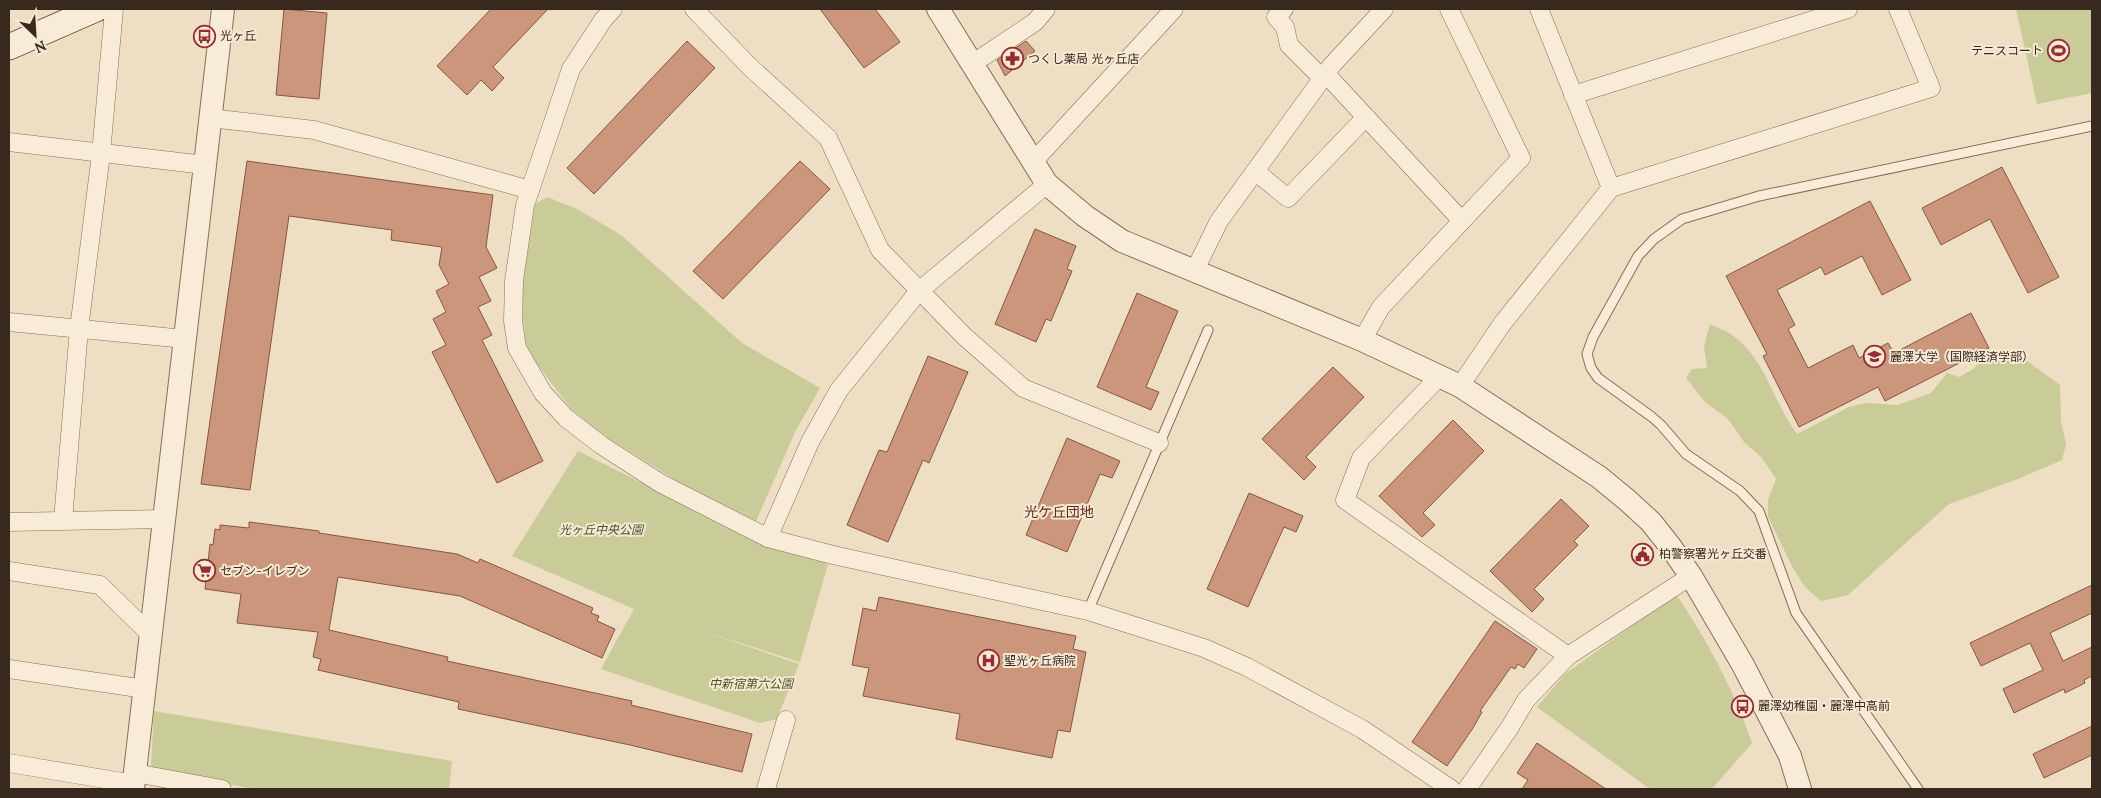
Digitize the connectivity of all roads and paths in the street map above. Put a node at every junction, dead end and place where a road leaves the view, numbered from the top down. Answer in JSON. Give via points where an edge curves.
{"nodes":[{"id":1,"x":96,"y":9,"type":"edge"},
{"id":2,"x":114,"y":9,"type":"edge"},
{"id":3,"x":223,"y":9,"type":"edge"},
{"id":4,"x":613,"y":9,"type":"edge"},
{"id":5,"x":694,"y":9,"type":"edge"},
{"id":6,"x":938,"y":9,"type":"edge"},
{"id":7,"x":1046,"y":9,"type":"edge"},
{"id":8,"x":1174,"y":9,"type":"edge"},
{"id":9,"x":1284,"y":9,"type":"edge"},
{"id":10,"x":1384,"y":9,"type":"edge"},
{"id":11,"x":1449,"y":9,"type":"edge"},
{"id":12,"x":1538,"y":9,"type":"edge"},
{"id":13,"x":1848,"y":9,"type":"edge"},
{"id":14,"x":1898,"y":9,"type":"edge"},
{"id":15,"x":9,"y":47,"type":"edge"},
{"id":16,"x":972,"y":64,"type":"junction"},
{"id":17,"x":1324,"y":76,"type":"junction"},
{"id":18,"x":1574,"y":95,"type":"junction"},
{"id":19,"x":1366,"y":117,"type":"junction"},
{"id":20,"x":210,"y":118,"type":"junction"},
{"id":21,"x":2092,"y":126,"type":"edge"},
{"id":22,"x":9,"y":142,"type":"edge"},
{"id":23,"x":101,"y":154,"type":"junction"},
{"id":24,"x":1033,"y":162,"type":"junction"},
{"id":25,"x":205,"y":165,"type":"junction"},
{"id":26,"x":1255,"y":171,"type":"junction"},
{"id":27,"x":1047,"y":184,"type":"junction"},
{"id":28,"x":1611,"y":188,"type":"junction"},
{"id":29,"x":530,"y":190,"type":"junction"},
{"id":30,"x":1462,"y":221,"type":"junction"},
{"id":31,"x":1194,"y":272,"type":"junction"},
{"id":32,"x":919,"y":291,"type":"junction"},
{"id":33,"x":9,"y":322,"type":"edge"},
{"id":34,"x":79,"y":329,"type":"junction"},
{"id":35,"x":1208,"y":330,"type":"dead end"},
{"id":36,"x":185,"y":339,"type":"junction"},
{"id":37,"x":1362,"y":340,"type":"junction"},
{"id":38,"x":1440,"y":376,"type":"junction"},
{"id":39,"x":1460,"y":386,"type":"junction"},
{"id":40,"x":1159,"y":443,"type":"junction"},
{"id":41,"x":164,"y":519,"type":"junction"},
{"id":42,"x":63,"y":520,"type":"junction"},
{"id":43,"x":9,"y":522,"type":"edge"},
{"id":44,"x":768,"y":538,"type":"junction"},
{"id":45,"x":9,"y":571,"type":"edge"},
{"id":46,"x":1691,"y":576,"type":"junction"},
{"id":47,"x":1088,"y":611,"type":"junction"},
{"id":48,"x":151,"y":634,"type":"junction"},
{"id":49,"x":1568,"y":656,"type":"junction"},
{"id":50,"x":9,"y":669,"type":"edge"},
{"id":51,"x":145,"y":689,"type":"junction"},
{"id":52,"x":786,"y":720,"type":"dead end"},
{"id":53,"x":9,"y":763,"type":"edge"},
{"id":54,"x":134,"y":782,"type":"edge"},
{"id":55,"x":770,"y":788,"type":"edge"},
{"id":56,"x":222,"y":789,"type":"edge"},
{"id":57,"x":1451,"y":789,"type":"edge"},
{"id":58,"x":1467,"y":789,"type":"edge"},
{"id":59,"x":1800,"y":789,"type":"edge"},
{"id":60,"x":1918,"y":789,"type":"edge"}],
"edges":[{"from":1,"to":15,"type":"main road"},
{"from":2,"to":23,"type":"street"},
{"from":3,"to":20,"type":"street"},
{"from":4,"to":29,"type":"street","via":[[571,69]]},
{"from":5,"to":32,"type":"street","via":[[750,67],[828,138],[880,250]]},
{"from":6,"to":16,"type":"street"},
{"from":7,"to":16,"type":"street","via":[[1035,22]]},
{"from":8,"to":24,"type":"street"},
{"from":9,"to":17,"type":"street","via":[[1276,17],[1285,27],[1289,45]]},
{"from":10,"to":17,"type":"street"},
{"from":11,"to":30,"type":"street","via":[[1521,158]]},
{"from":12,"to":18,"type":"street"},
{"from":13,"to":18,"type":"street"},
{"from":14,"to":28,"type":"street","via":[[1931,88]]},
{"from":16,"to":24,"type":"street"},
{"from":17,"to":19,"type":"street"},
{"from":17,"to":26,"type":"street"},
{"from":18,"to":28,"type":"street"},
{"from":19,"to":26,"type":"street","via":[[1288,198]]},
{"from":19,"to":30,"type":"street"},
{"from":20,"to":25,"type":"street"},
{"from":20,"to":29,"type":"street","via":[[314,130]]},
{"from":21,"to":60,"type":"lane","via":[[1759,196],[1682,219],[1654,238],[1638,256],[1593,337],[1587,354],[1598,378],[1652,417],[1686,454],[1740,491],[1759,511],[1796,614]]},
{"from":22,"to":23,"type":"street"},
{"from":23,"to":25,"type":"street"},
{"from":23,"to":34,"type":"street"},
{"from":24,"to":27,"type":"street"},
{"from":25,"to":36,"type":"street"},
{"from":26,"to":31,"type":"street","via":[[1219,221]]},
{"from":27,"to":31,"type":"street","via":[[1092,221],[1122,240]]},
{"from":27,"to":32,"type":"street"},
{"from":28,"to":39,"type":"street","via":[[1502,324]]},
{"from":29,"to":44,"type":"street","via":[[514,281],[513,321],[516,348],[543,393],[566,418],[660,483]]},
{"from":30,"to":37,"type":"street","via":[[1381,307]]},
{"from":31,"to":37,"type":"street"},
{"from":32,"to":40,"type":"street","via":[[1023,388]]},
{"from":32,"to":44,"type":"street","via":[[839,390],[810,442]]},
{"from":33,"to":34,"type":"street"},
{"from":34,"to":36,"type":"street"},
{"from":34,"to":42,"type":"street"},
{"from":35,"to":40,"type":"lane"},
{"from":36,"to":41,"type":"street"},
{"from":37,"to":38,"type":"street"},
{"from":38,"to":39,"type":"street"},
{"from":38,"to":49,"type":"street","via":[[1361,458],[1345,500]]},
{"from":39,"to":46,"type":"street","via":[[1578,463],[1627,500],[1650,522]]},
{"from":40,"to":47,"type":"lane"},
{"from":41,"to":42,"type":"street"},
{"from":41,"to":48,"type":"street"},
{"from":42,"to":43,"type":"street"},
{"from":44,"to":47,"type":"street"},
{"from":45,"to":48,"type":"street","via":[[100,585]]},
{"from":46,"to":49,"type":"street"},
{"from":46,"to":59,"type":"street","via":[[1743,665],[1785,748]]},
{"from":47,"to":57,"type":"street","via":[[1204,648],[1247,667],[1362,729]]},
{"from":48,"to":51,"type":"street"},
{"from":49,"to":58,"type":"street","via":[[1526,700]]},
{"from":50,"to":51,"type":"street"},
{"from":51,"to":54,"type":"street"},
{"from":52,"to":55,"type":"street"},
{"from":53,"to":54,"type":"street"},
{"from":54,"to":56,"type":"street"}]}
